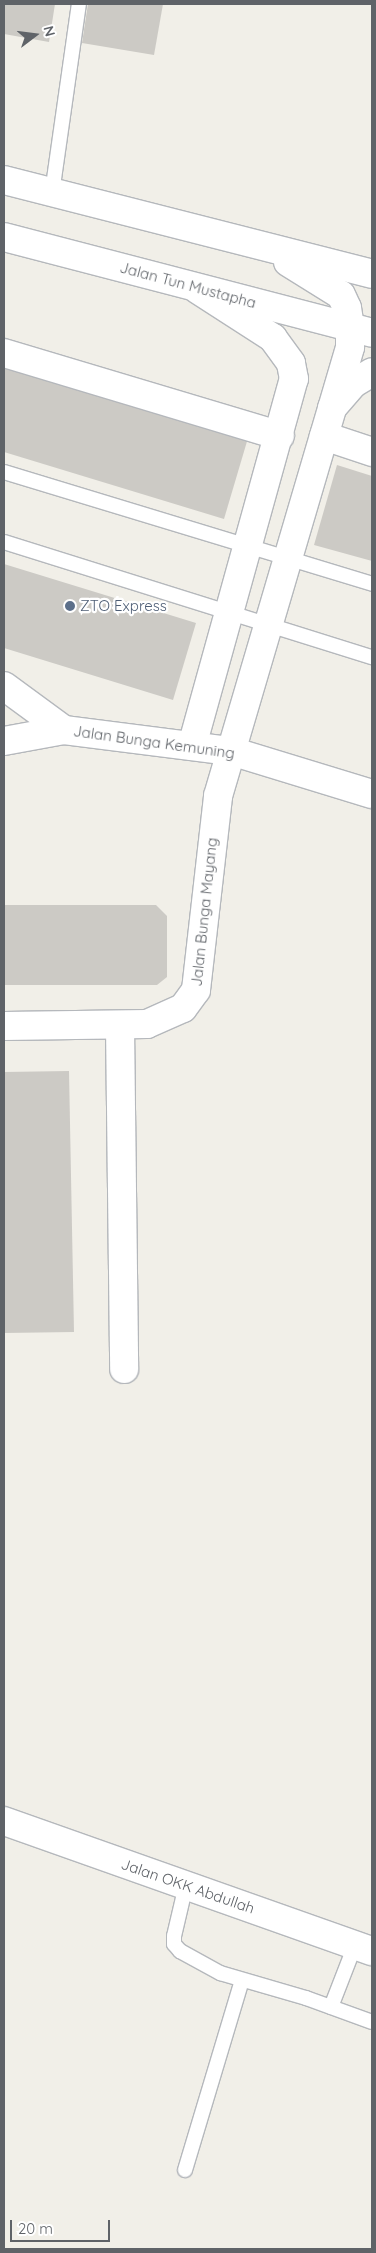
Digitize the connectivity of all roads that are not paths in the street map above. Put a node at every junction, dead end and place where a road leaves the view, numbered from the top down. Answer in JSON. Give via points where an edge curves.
{"nodes":[{"id":1,"x":79,"y":4,"type":"edge"},
{"id":2,"x":4,"y":180,"type":"edge"},
{"id":3,"x":52,"y":193,"type":"junction"},
{"id":4,"x":4,"y":237,"type":"edge"},
{"id":5,"x":257,"y":244,"type":"junction"},
{"id":6,"x":372,"y":273,"type":"edge"},
{"id":7,"x":191,"y":285,"type":"junction"},
{"id":8,"x":361,"y":330,"type":"edge"},
{"id":9,"x":4,"y":353,"type":"edge"},
{"id":10,"x":372,"y":372,"type":"edge"},
{"id":11,"x":332,"y":408,"type":"junction"},
{"id":12,"x":280,"y":436,"type":"junction"},
{"id":13,"x":324,"y":436,"type":"junction"},
{"id":14,"x":372,"y":452,"type":"edge"},
{"id":15,"x":4,"y":472,"type":"edge"},
{"id":16,"x":4,"y":542,"type":"edge"},
{"id":17,"x":249,"y":546,"type":"junction"},
{"id":18,"x":288,"y":558,"type":"junction"},
{"id":19,"x":372,"y":584,"type":"edge"},
{"id":20,"x":230,"y":612,"type":"junction"},
{"id":21,"x":268,"y":624,"type":"junction"},
{"id":22,"x":372,"y":657,"type":"edge"},
{"id":23,"x":4,"y":686,"type":"edge"},
{"id":24,"x":64,"y":730,"type":"junction"},
{"id":25,"x":4,"y":741,"type":"edge"},
{"id":26,"x":192,"y":746,"type":"junction"},
{"id":27,"x":231,"y":752,"type":"junction"},
{"id":28,"x":372,"y":794,"type":"edge"},
{"id":29,"x":4,"y":1026,"type":"edge"},
{"id":30,"x":120,"y":1026,"type":"junction"},
{"id":31,"x":124,"y":1369,"type":"dead end"},
{"id":32,"x":4,"y":1821,"type":"edge"},
{"id":33,"x":186,"y":1885,"type":"junction"},
{"id":34,"x":364,"y":1948,"type":"edge"},
{"id":35,"x":242,"y":1980,"type":"junction"},
{"id":36,"x":331,"y":2007,"type":"junction"},
{"id":37,"x":372,"y":2022,"type":"edge"},
{"id":38,"x":184,"y":2170,"type":"dead end"}],
"edges":[{"from":1,"to":3,"type":"lane"},
{"from":2,"to":3,"type":"street"},
{"from":3,"to":5,"type":"street"},
{"from":4,"to":7,"type":"street","name":"Jalan Tun Mustapha"},
{"from":5,"to":6,"type":"street"},
{"from":5,"to":8,"type":"street","name":"Jalan Bunga Mayang","via":[[336,290]]},
{"from":7,"to":8,"type":"street","name":"Jalan Tun Mustapha"},
{"from":7,"to":12,"type":"street","via":[[273,338],[284,349],[294,379]]},
{"from":8,"to":11,"type":"street","name":"Jalan Bunga Mayang","via":[[350,347]]},
{"from":9,"to":12,"type":"street"},
{"from":10,"to":11,"type":"street","via":[[354,384]]},
{"from":11,"to":13,"type":"street","name":"Jalan Bunga Mayang"},
{"from":12,"to":17,"type":"street"},
{"from":13,"to":14,"type":"street"},
{"from":13,"to":18,"type":"street","name":"Jalan Bunga Mayang"},
{"from":15,"to":17,"type":"lane"},
{"from":16,"to":20,"type":"lane"},
{"from":17,"to":18,"type":"lane"},
{"from":17,"to":20,"type":"street"},
{"from":18,"to":19,"type":"lane"},
{"from":18,"to":21,"type":"street","name":"Jalan Bunga Mayang"},
{"from":20,"to":21,"type":"lane"},
{"from":20,"to":26,"type":"street"},
{"from":21,"to":22,"type":"lane"},
{"from":21,"to":27,"type":"street","name":"Jalan Bunga Mayang"},
{"from":23,"to":24,"type":"street","name":"Jalan Bunga Kemuning"},
{"from":24,"to":25,"type":"street"},
{"from":24,"to":26,"type":"street","name":"Jalan Bunga Kemuning"},
{"from":26,"to":27,"type":"street","name":"Jalan Bunga Kemuning"},
{"from":27,"to":28,"type":"street","name":"Jalan Bunga Kemuning"},
{"from":27,"to":30,"type":"street","name":"Jalan Bunga Mayang","via":[[215,809],[196,990],[183,1008],[147,1024]]},
{"from":29,"to":30,"type":"street","name":"Jalan Bunga Mayang"},
{"from":30,"to":31,"type":"street"},
{"from":32,"to":33,"type":"street","name":"Jalan OKK Abdullah"},
{"from":33,"to":34,"type":"street","name":"Jalan OKK Abdullah"},
{"from":33,"to":35,"type":"lane","via":[[174,1944],[196,1962]]},
{"from":34,"to":36,"type":"lane"},
{"from":35,"to":36,"type":"lane"},
{"from":35,"to":38,"type":"lane"},
{"from":36,"to":37,"type":"lane"}]}
